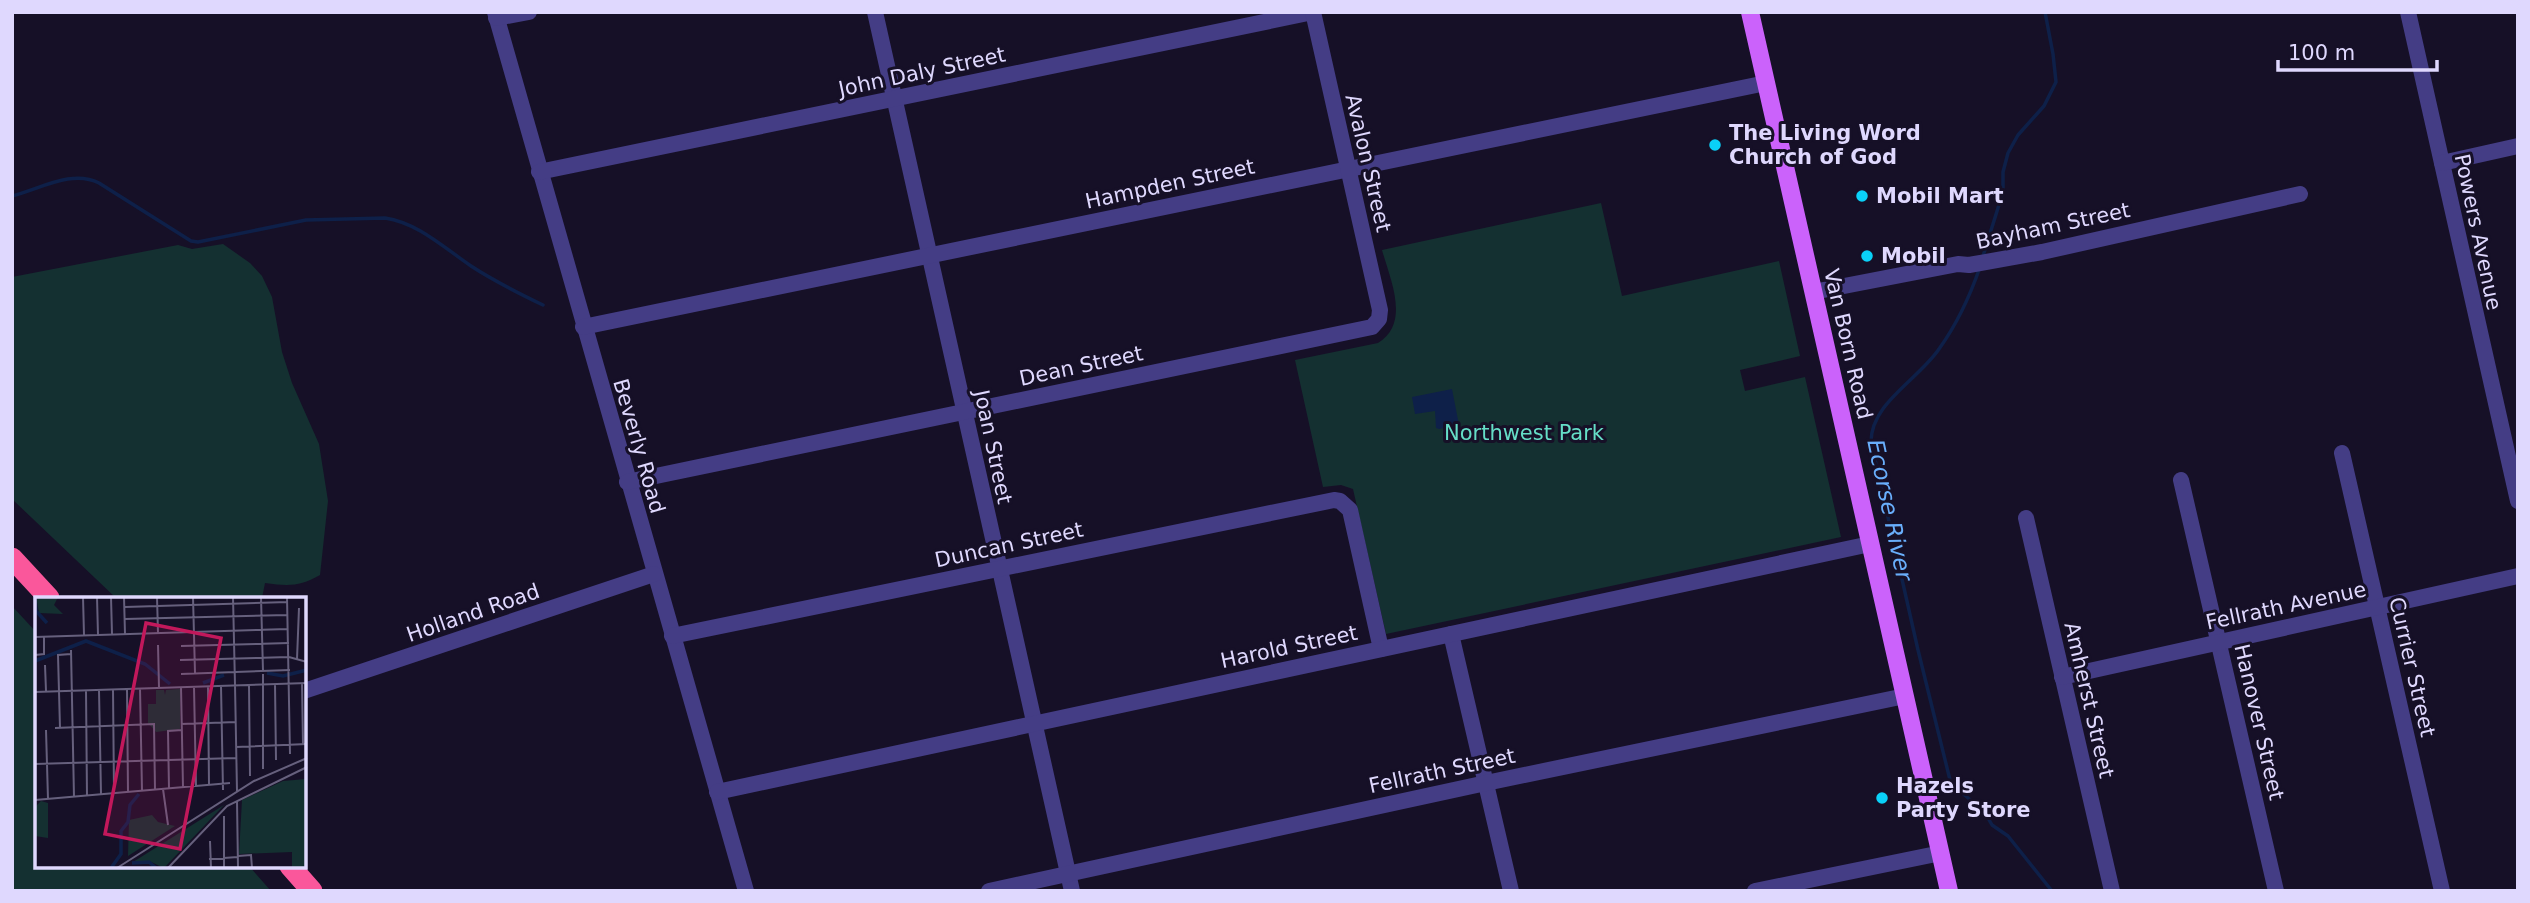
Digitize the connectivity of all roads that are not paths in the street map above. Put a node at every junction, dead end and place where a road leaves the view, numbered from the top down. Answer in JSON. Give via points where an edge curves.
{"nodes":[{"id":1,"x":529,"y":12,"type":"edge"},
{"id":2,"x":875,"y":12,"type":"edge"},
{"id":3,"x":1313,"y":12,"type":"edge"},
{"id":4,"x":1750,"y":12,"type":"edge"},
{"id":5,"x":2409,"y":12,"type":"edge"},
{"id":6,"x":495,"y":15,"type":"edge"},
{"id":7,"x":1766,"y":83,"type":"junction"},
{"id":8,"x":894,"y":99,"type":"junction"},
{"id":9,"x":2518,"y":146,"type":"edge"},
{"id":10,"x":2442,"y":163,"type":"junction"},
{"id":11,"x":1348,"y":169,"type":"junction"},
{"id":12,"x":539,"y":172,"type":"junction"},
{"id":13,"x":2300,"y":194,"type":"dead end"},
{"id":14,"x":930,"y":257,"type":"junction"},
{"id":15,"x":1813,"y":292,"type":"junction"},
{"id":16,"x":1377,"y":322,"type":"joint"},
{"id":17,"x":583,"y":327,"type":"junction"},
{"id":18,"x":964,"y":412,"type":"junction"},
{"id":19,"x":2342,"y":453,"type":"dead end"},
{"id":20,"x":2181,"y":480,"type":"dead end"},
{"id":21,"x":628,"y":482,"type":"junction"},
{"id":22,"x":2518,"y":501,"type":"edge"},
{"id":23,"x":2026,"y":518,"type":"dead end"},
{"id":24,"x":1870,"y":544,"type":"junction"},
{"id":25,"x":12,"y":558,"type":"edge"},
{"id":26,"x":998,"y":569,"type":"junction"},
{"id":27,"x":654,"y":574,"type":"junction"},
{"id":28,"x":2518,"y":576,"type":"edge"},
{"id":29,"x":48,"y":597,"type":"edge"},
{"id":30,"x":2377,"y":608,"type":"junction"},
{"id":31,"x":1451,"y":634,"type":"junction"},
{"id":32,"x":672,"y":636,"type":"junction"},
{"id":33,"x":2219,"y":643,"type":"junction"},
{"id":34,"x":1381,"y":649,"type":"junction"},
{"id":35,"x":2062,"y":677,"type":"junction"},
{"id":36,"x":306,"y":690,"type":"edge"},
{"id":37,"x":1905,"y":696,"type":"junction"},
{"id":38,"x":1033,"y":724,"type":"junction"},
{"id":39,"x":1486,"y":783,"type":"junction"},
{"id":40,"x":717,"y":792,"type":"junction"},
{"id":41,"x":1941,"y":853,"type":"junction"},
{"id":42,"x":292,"y":868,"type":"edge"},
{"id":43,"x":1068,"y":874,"type":"junction"},
{"id":44,"x":312,"y":891,"type":"edge"},
{"id":45,"x":746,"y":891,"type":"edge"},
{"id":46,"x":989,"y":891,"type":"edge"},
{"id":47,"x":1072,"y":891,"type":"edge"},
{"id":48,"x":1511,"y":891,"type":"edge"},
{"id":49,"x":1755,"y":891,"type":"edge"},
{"id":50,"x":1949,"y":891,"type":"edge"},
{"id":51,"x":2112,"y":891,"type":"edge"},
{"id":52,"x":2276,"y":891,"type":"edge"},
{"id":53,"x":2442,"y":891,"type":"edge"}],
"edges":[{"from":1,"to":6,"type":"street"},
{"from":2,"to":8,"type":"street","name":"Joan Street"},
{"from":3,"to":8,"type":"street","name":"John Daly Street"},
{"from":3,"to":11,"type":"street","name":"Avalon Street"},
{"from":4,"to":7,"type":"main road","name":"Van Born Road"},
{"from":5,"to":10,"type":"street","name":"Powers Avenue"},
{"from":6,"to":12,"type":"street","name":"Beverly Road"},
{"from":7,"to":11,"type":"street","name":"Hampden Street"},
{"from":7,"to":15,"type":"main road","name":"Van Born Road"},
{"from":8,"to":12,"type":"street","name":"John Daly Street"},
{"from":8,"to":14,"type":"street","name":"Joan Street"},
{"from":9,"to":10,"type":"street"},
{"from":10,"to":22,"type":"street","name":"Powers Avenue"},
{"from":11,"to":14,"type":"street","name":"Hampden Street"},
{"from":11,"to":16,"type":"street","name":"Avalon Street","via":[[1380,310]]},
{"from":12,"to":17,"type":"street","name":"Beverly Road"},
{"from":13,"to":15,"type":"street","name":"Bayham Street","via":[[2042,252]]},
{"from":14,"to":17,"type":"street","name":"Hampden Street"},
{"from":14,"to":18,"type":"street","name":"Joan Street"},
{"from":15,"to":24,"type":"main road","name":"Van Born Road"},
{"from":16,"to":18,"type":"street","name":"Dean Street","via":[[1345,334]]},
{"from":17,"to":21,"type":"street","name":"Beverly Road"},
{"from":18,"to":21,"type":"street","name":"Dean Street"},
{"from":18,"to":26,"type":"street","name":"Joan Street"},
{"from":19,"to":30,"type":"street","name":"Currier Street"},
{"from":20,"to":33,"type":"street","name":"Hanover Street"},
{"from":21,"to":27,"type":"street","name":"Beverly Road"},
{"from":23,"to":35,"type":"street","name":"Amherst Street"},
{"from":24,"to":31,"type":"street","name":"Harold Street"},
{"from":24,"to":37,"type":"main road","name":"Van Born Road"},
{"from":25,"to":29,"type":"highway"},
{"from":26,"to":32,"type":"street","name":"Duncan Street"},
{"from":26,"to":34,"type":"street","name":"Duncan Street","via":[[1340,500],[1350,510]]},
{"from":26,"to":38,"type":"street","name":"Joan Street"},
{"from":27,"to":32,"type":"street","name":"Beverly Road"},
{"from":27,"to":36,"type":"street","name":"Holland Road"},
{"from":28,"to":30,"type":"street","name":"Fellrath Avenue"},
{"from":30,"to":33,"type":"street","name":"Fellrath Avenue"},
{"from":30,"to":53,"type":"street","name":"Currier Street"},
{"from":31,"to":34,"type":"street","name":"Harold Street"},
{"from":31,"to":39,"type":"street"},
{"from":32,"to":40,"type":"street","name":"Beverly Road"},
{"from":33,"to":35,"type":"street","name":"Fellrath Avenue"},
{"from":33,"to":52,"type":"street","name":"Hanover Street"},
{"from":34,"to":38,"type":"street","name":"Harold Street"},
{"from":35,"to":51,"type":"street","name":"Amherst Street"},
{"from":37,"to":39,"type":"street","name":"Fellrath Street"},
{"from":37,"to":41,"type":"main road","name":"Van Born Road"},
{"from":38,"to":40,"type":"street","name":"Harold Street"},
{"from":38,"to":43,"type":"street","name":"Joan Street"},
{"from":39,"to":43,"type":"street","name":"Fellrath Street"},
{"from":39,"to":48,"type":"street"},
{"from":40,"to":45,"type":"street","name":"Beverly Road"},
{"from":41,"to":49,"type":"street"},
{"from":41,"to":50,"type":"main road","name":"Van Born Road"},
{"from":42,"to":44,"type":"highway"},
{"from":43,"to":46,"type":"street","name":"Fellrath Street"},
{"from":43,"to":47,"type":"street","name":"Joan Street"}]}
